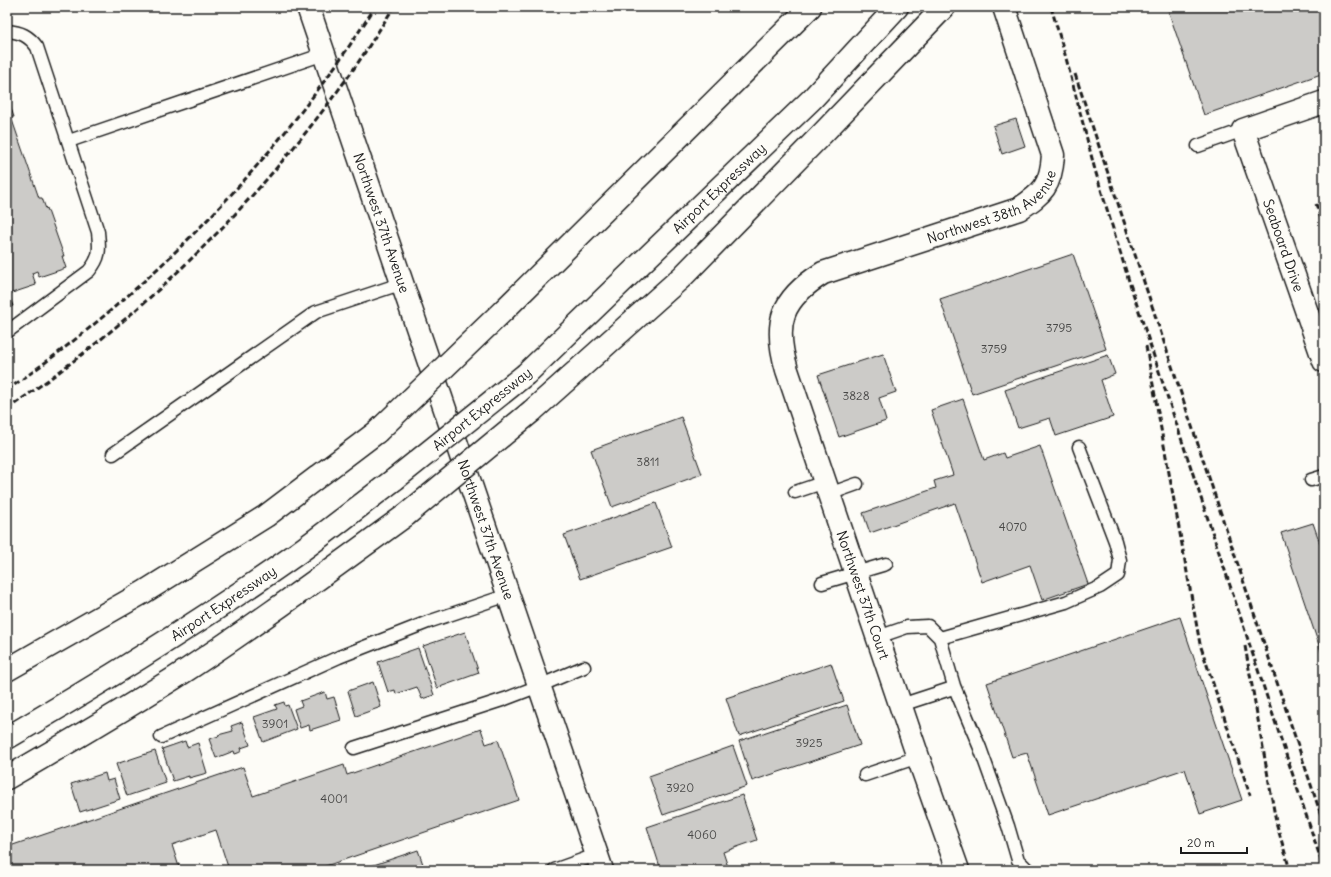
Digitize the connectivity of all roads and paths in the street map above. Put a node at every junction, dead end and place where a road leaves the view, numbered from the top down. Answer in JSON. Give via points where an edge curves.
{"nodes":[{"id":1,"x":308,"y":7,"type":"edge"},
{"id":2,"x":810,"y":7,"type":"edge"},
{"id":3,"x":897,"y":7,"type":"edge"},
{"id":4,"x":944,"y":7,"type":"edge"},
{"id":5,"x":1004,"y":7,"type":"edge"},
{"id":6,"x":7,"y":31,"type":"edge"},
{"id":7,"x":324,"y":54,"type":"junction"},
{"id":8,"x":1324,"y":102,"type":"edge"},
{"id":9,"x":1243,"y":130,"type":"junction"},
{"id":10,"x":69,"y":141,"type":"junction"},
{"id":11,"x":1198,"y":146,"type":"dead end"},
{"id":12,"x":403,"y":283,"type":"junction"},
{"id":13,"x":783,"y":318,"type":"joint"},
{"id":14,"x":7,"y":332,"type":"edge"},
{"id":15,"x":1324,"y":361,"type":"edge"},
{"id":16,"x":1079,"y":448,"type":"dead end"},
{"id":17,"x":113,"y":454,"type":"dead end"},
{"id":18,"x":1324,"y":476,"type":"edge"},
{"id":19,"x":1311,"y":480,"type":"dead end"},
{"id":20,"x":856,"y":484,"type":"dead end"},
{"id":21,"x":827,"y":488,"type":"junction"},
{"id":22,"x":794,"y":492,"type":"dead end"},
{"id":23,"x":886,"y":564,"type":"dead end"},
{"id":24,"x":856,"y":573,"type":"junction"},
{"id":25,"x":822,"y":583,"type":"dead end"},
{"id":26,"x":508,"y":595,"type":"junction"},
{"id":27,"x":878,"y":637,"type":"junction"},
{"id":28,"x":940,"y":638,"type":"junction"},
{"id":29,"x":584,"y":667,"type":"dead end"},
{"id":30,"x":7,"y":670,"type":"edge"},
{"id":31,"x":539,"y":686,"type":"junction"},
{"id":32,"x":954,"y":686,"type":"junction"},
{"id":33,"x":901,"y":705,"type":"junction"},
{"id":34,"x":161,"y":737,"type":"dead end"},
{"id":35,"x":7,"y":738,"type":"edge"},
{"id":36,"x":354,"y":748,"type":"dead end"},
{"id":37,"x":918,"y":757,"type":"junction"},
{"id":38,"x":865,"y":775,"type":"dead end"},
{"id":39,"x":7,"y":778,"type":"edge"},
{"id":40,"x":599,"y":863,"type":"edge"},
{"id":41,"x":554,"y":870,"type":"edge"},
{"id":42,"x":958,"y":870,"type":"edge"},
{"id":43,"x":1028,"y":870,"type":"edge"}],
"edges":[{"from":1,"to":7,"type":"main road","name":"Northwest 37th Avenue"},
{"from":2,"to":30,"type":"main road","bridge":true,"via":[[378,432],[266,516],[144,592]]},
{"from":3,"to":35,"type":"main road","name":"Airport Expressway","bridge":true,"via":[[812,99],[526,374],[395,479],[289,559],[175,635]]},
{"from":4,"to":39,"type":"main road","bridge":true,"via":[[684,276],[532,411],[406,515],[297,595],[176,676]]},
{"from":5,"to":13,"type":"main road","name":"Northwest 38th Avenue","via":[[1053,155],[1048,184],[1036,198],[1019,209],[823,273],[796,293]]},
{"from":6,"to":10,"type":"lane","via":[[26,36],[37,48]]},
{"from":7,"to":10,"type":"lane"},
{"from":7,"to":12,"type":"main road","name":"Northwest 37th Avenue"},
{"from":8,"to":9,"type":"main road"},
{"from":9,"to":11,"type":"lane"},
{"from":9,"to":15,"type":"main road","name":"Seaboard Drive"},
{"from":10,"to":14,"type":"lane","via":[[98,232],[99,250],[96,262],[89,272]]},
{"from":12,"to":17,"type":"lane","via":[[316,312]]},
{"from":12,"to":26,"type":"main road","name":"Northwest 37th Avenue"},
{"from":13,"to":21,"type":"main road","name":"Northwest 37th Court","via":[[780,329],[783,356]]},
{"from":16,"to":28,"type":"lane","via":[[1116,542],[1120,560],[1118,575],[1100,587],[1066,602]]},
{"from":18,"to":19,"type":"lane"},
{"from":20,"to":21,"type":"lane"},
{"from":21,"to":22,"type":"lane"},
{"from":21,"to":24,"type":"main road","name":"Northwest 37th Court"},
{"from":23,"to":24,"type":"lane"},
{"from":24,"to":25,"type":"lane"},
{"from":24,"to":27,"type":"main road","name":"Northwest 37th Court"},
{"from":26,"to":31,"type":"main road","name":"Northwest 37th Avenue"},
{"from":26,"to":34,"type":"lane","via":[[428,622],[340,657]]},
{"from":27,"to":28,"type":"lane","via":[[907,627],[928,626]]},
{"from":27,"to":33,"type":"main road","name":"Northwest 37th Court"},
{"from":28,"to":32,"type":"lane"},
{"from":29,"to":31,"type":"lane"},
{"from":31,"to":36,"type":"lane"},
{"from":31,"to":40,"type":"main road","name":"Northwest 37th Avenue"},
{"from":32,"to":33,"type":"lane"},
{"from":32,"to":43,"type":"lane","via":[[980,748],[1018,860]]},
{"from":33,"to":37,"type":"main road","name":"Northwest 37th Court"},
{"from":37,"to":38,"type":"lane"},
{"from":37,"to":42,"type":"main road","name":"Northwest 37th Court"},
{"from":40,"to":41,"type":"lane"}]}
